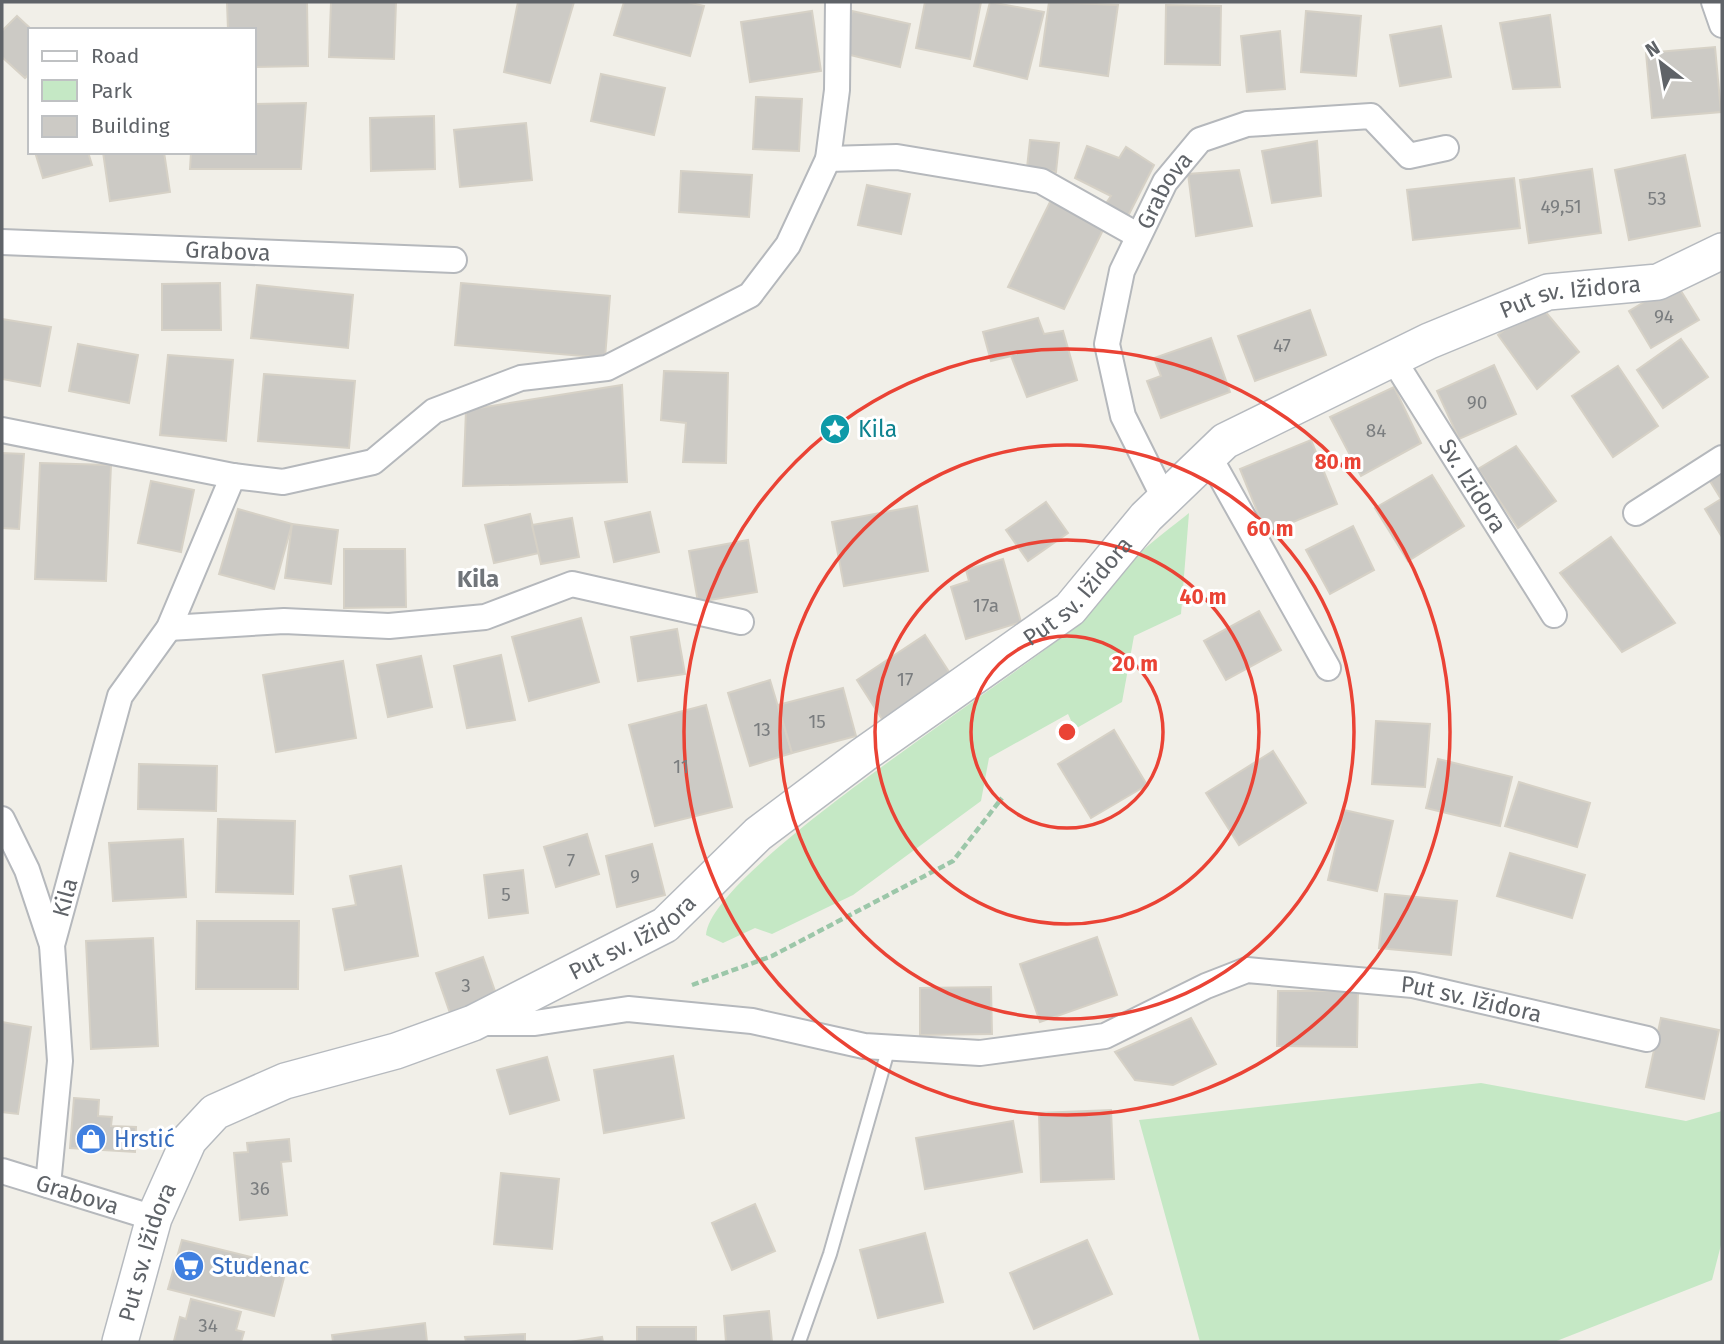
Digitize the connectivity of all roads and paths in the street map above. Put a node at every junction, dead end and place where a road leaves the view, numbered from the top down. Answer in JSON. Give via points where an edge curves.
{"nodes":[{"id":1,"x":838,"y":2,"type":"edge"},
{"id":2,"x":1714,"y":2,"type":"edge"},
{"id":3,"x":1722,"y":25,"type":"edge"},
{"id":4,"x":1446,"y":148,"type":"dead end"},
{"id":5,"x":828,"y":159,"type":"junction"},
{"id":6,"x":1137,"y":235,"type":"junction"},
{"id":7,"x":2,"y":242,"type":"edge"},
{"id":8,"x":1722,"y":251,"type":"edge"},
{"id":9,"x":454,"y":260,"type":"dead end"},
{"id":10,"x":1393,"y":359,"type":"junction"},
{"id":11,"x":2,"y":430,"type":"edge"},
{"id":12,"x":1209,"y":456,"type":"junction"},
{"id":13,"x":1722,"y":458,"type":"edge"},
{"id":14,"x":233,"y":476,"type":"junction"},
{"id":15,"x":1164,"y":498,"type":"junction"},
{"id":16,"x":1636,"y":513,"type":"dead end"},
{"id":17,"x":1554,"y":615,"type":"dead end"},
{"id":18,"x":741,"y":622,"type":"dead end"},
{"id":19,"x":169,"y":628,"type":"junction"},
{"id":20,"x":1328,"y":668,"type":"dead end"},
{"id":21,"x":1002,"y":798,"type":"dead end"},
{"id":22,"x":2,"y":819,"type":"edge"},
{"id":23,"x":52,"y":944,"type":"junction"},
{"id":24,"x":681,"y":989,"type":"dead end"},
{"id":25,"x":473,"y":1023,"type":"junction"},
{"id":26,"x":1647,"y":1039,"type":"dead end"},
{"id":27,"x":889,"y":1048,"type":"junction"},
{"id":28,"x":2,"y":1171,"type":"edge"},
{"id":29,"x":48,"y":1185,"type":"junction"},
{"id":30,"x":154,"y":1218,"type":"junction"},
{"id":31,"x":120,"y":1342,"type":"edge"},
{"id":32,"x":799,"y":1342,"type":"edge"}],
"edges":[{"from":1,"to":5,"type":"street","via":[[837,90]]},
{"from":2,"to":3,"type":"street"},
{"from":4,"to":6,"type":"street","name":"Grabova","via":[[1409,156],[1371,116],[1247,124],[1200,140],[1165,182]]},
{"from":5,"to":6,"type":"street","via":[[897,157],[1041,181]]},
{"from":5,"to":14,"type":"street","via":[[788,245],[750,295],[664,342],[607,368],[521,378],[434,411],[373,462],[283,482]]},
{"from":6,"to":15,"type":"street","name":"Grabova","via":[[1122,271],[1107,344],[1123,416]]},
{"from":7,"to":9,"type":"street","name":"Grabova"},
{"from":8,"to":10,"type":"street","name":"Put sv. Ižidora","via":[[1658,282],[1548,292]]},
{"from":10,"to":12,"type":"street","name":"Put sv. Ižidora","via":[[1225,441]]},
{"from":10,"to":17,"type":"street","name":"Sv. Izidora"},
{"from":11,"to":14,"type":"street"},
{"from":12,"to":15,"type":"street","name":"Put sv. Ižidora"},
{"from":12,"to":20,"type":"street"},
{"from":13,"to":16,"type":"street"},
{"from":14,"to":19,"type":"street","name":"Kila"},
{"from":15,"to":25,"type":"street","name":"Put sv. Ižidora","via":[[1070,609],[758,834],[666,925]]},
{"from":18,"to":19,"type":"street","via":[[572,584],[485,617],[389,626],[284,621]]},
{"from":19,"to":23,"type":"street","name":"Kila","via":[[120,696]]},
{"from":21,"to":24,"type":"path","via":[[953,861],[772,956]]},
{"from":22,"to":23,"type":"street","via":[[27,870]]},
{"from":23,"to":29,"type":"street","name":"Kila","via":[[60,1061]]},
{"from":25,"to":27,"type":"street","name":"Put sv. Ižidora","via":[[535,1023],[628,1009],[752,1021]]},
{"from":25,"to":30,"type":"street","name":"Put sv. Ižidora","via":[[396,1051],[285,1081],[215,1112],[189,1140]]},
{"from":26,"to":27,"type":"street","name":"Put sv. Ižidora","via":[[1413,985],[1247,971],[1105,1036],[980,1054]]},
{"from":27,"to":32,"type":"lane","via":[[838,1229]]},
{"from":28,"to":29,"type":"street","name":"Grabova"},
{"from":29,"to":30,"type":"street","name":"Grabova"},
{"from":30,"to":31,"type":"street","name":"Put sv. Ižidora"}]}
